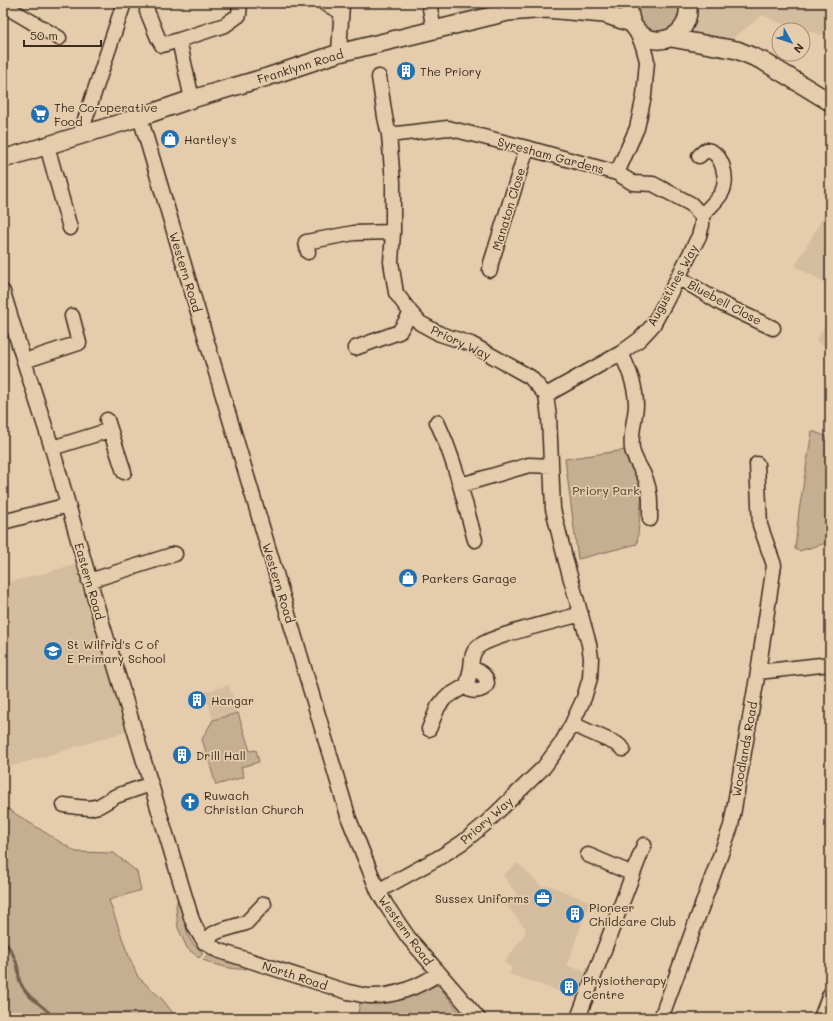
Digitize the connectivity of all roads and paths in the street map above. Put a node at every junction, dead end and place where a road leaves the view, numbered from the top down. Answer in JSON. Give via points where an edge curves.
{"nodes":[{"id":1,"x":124,"y":3,"type":"edge"},
{"id":2,"x":240,"y":3,"type":"edge"},
{"id":3,"x":324,"y":3,"type":"edge"},
{"id":4,"x":429,"y":3,"type":"edge"},
{"id":5,"x":628,"y":3,"type":"edge"},
{"id":6,"x":3,"y":5,"type":"edge"},
{"id":7,"x":342,"y":7,"type":"edge"},
{"id":8,"x":688,"y":7,"type":"edge"},
{"id":9,"x":147,"y":11,"type":"dead end"},
{"id":10,"x":604,"y":14,"type":"junction"},
{"id":11,"x":634,"y":27,"type":"junction"},
{"id":12,"x":434,"y":30,"type":"junction"},
{"id":13,"x":58,"y":38,"type":"dead end"},
{"id":14,"x":666,"y":39,"type":"junction"},
{"id":15,"x":179,"y":40,"type":"junction"},
{"id":16,"x":720,"y":48,"type":"junction"},
{"id":17,"x":339,"y":53,"type":"junction"},
{"id":18,"x":647,"y":62,"type":"junction"},
{"id":19,"x":379,"y":77,"type":"dead end"},
{"id":20,"x":192,"y":99,"type":"junction"},
{"id":21,"x":830,"y":102,"type":"edge"},
{"id":22,"x":140,"y":117,"type":"junction"},
{"id":23,"x":389,"y":135,"type":"junction"},
{"id":24,"x":80,"y":136,"type":"junction"},
{"id":25,"x":47,"y":146,"type":"junction"},
{"id":26,"x":527,"y":148,"type":"junction"},
{"id":27,"x":699,"y":156,"type":"dead end"},
{"id":28,"x":3,"y":159,"type":"edge"},
{"id":29,"x":617,"y":173,"type":"junction"},
{"id":30,"x":702,"y":216,"type":"junction"},
{"id":31,"x":70,"y":228,"type":"dead end"},
{"id":32,"x":393,"y":232,"type":"junction"},
{"id":33,"x":308,"y":252,"type":"dead end"},
{"id":34,"x":490,"y":270,"type":"dead end"},
{"id":35,"x":678,"y":277,"type":"junction"},
{"id":36,"x":3,"y":292,"type":"edge"},
{"id":37,"x":411,"y":314,"type":"junction"},
{"id":38,"x":72,"y":316,"type":"dead end"},
{"id":39,"x":773,"y":328,"type":"dead end"},
{"id":40,"x":355,"y":348,"type":"dead end"},
{"id":41,"x":621,"y":352,"type":"junction"},
{"id":42,"x":24,"y":361,"type":"junction"},
{"id":43,"x":546,"y":395,"type":"junction"},
{"id":44,"x":437,"y":422,"type":"dead end"},
{"id":45,"x":52,"y":448,"type":"junction"},
{"id":46,"x":757,"y":464,"type":"dead end"},
{"id":47,"x":551,"y":466,"type":"junction"},
{"id":48,"x":124,"y":472,"type":"dead end"},
{"id":49,"x":461,"y":485,"type":"junction"},
{"id":50,"x":68,"y":505,"type":"junction"},
{"id":51,"x":650,"y":519,"type":"dead end"},
{"id":52,"x":3,"y":522,"type":"edge"},
{"id":53,"x":475,"y":540,"type":"dead end"},
{"id":54,"x":175,"y":554,"type":"dead end"},
{"id":55,"x":89,"y":581,"type":"junction"},
{"id":56,"x":581,"y":614,"type":"junction"},
{"id":57,"x":830,"y":664,"type":"edge"},
{"id":58,"x":471,"y":668,"type":"junction"},
{"id":59,"x":758,"y":672,"type":"junction"},
{"id":60,"x":467,"y":685,"type":"junction"},
{"id":61,"x":572,"y":724,"type":"junction"},
{"id":62,"x":429,"y":729,"type":"dead end"},
{"id":63,"x":623,"y":749,"type":"dead end"},
{"id":64,"x":151,"y":784,"type":"junction"},
{"id":65,"x":64,"y":805,"type":"dead end"},
{"id":66,"x":644,"y":845,"type":"dead end"},
{"id":67,"x":588,"y":855,"type":"dead end"},
{"id":68,"x":633,"y":874,"type":"junction"},
{"id":69,"x":378,"y":891,"type":"junction"},
{"id":70,"x":264,"y":904,"type":"dead end"},
{"id":71,"x":204,"y":942,"type":"junction"},
{"id":72,"x":438,"y":973,"type":"junction"},
{"id":73,"x":830,"y":994,"type":"edge"},
{"id":74,"x":478,"y":1018,"type":"edge"},
{"id":75,"x":578,"y":1018,"type":"edge"},
{"id":76,"x":661,"y":1018,"type":"edge"},
{"id":77,"x":821,"y":1018,"type":"edge"}],
"edges":[{"from":1,"to":24,"type":"street"},
{"from":2,"to":15,"type":"street","via":[[239,15],[225,25]]},
{"from":3,"to":7,"type":"street"},
{"from":4,"to":12,"type":"street"},
{"from":5,"to":10,"type":"main road","name":"Franklynn Road"},
{"from":5,"to":11,"type":"main road","via":[[628,13]]},
{"from":6,"to":13,"type":"street"},
{"from":7,"to":17,"type":"street"},
{"from":8,"to":14,"type":"main road","via":[[684,27]]},
{"from":8,"to":16,"type":"main road","via":[[698,34]]},
{"from":9,"to":15,"type":"street","via":[[162,46]]},
{"from":10,"to":11,"type":"main road","name":"Franklynn Road"},
{"from":10,"to":12,"type":"main road","name":"Franklynn Road","via":[[546,9],[508,12]]},
{"from":11,"to":14,"type":"main road","name":"Franklynn Road","via":[[644,37],[652,40]]},
{"from":11,"to":18,"type":"street","via":[[644,46]]},
{"from":12,"to":17,"type":"main road","name":"Franklynn Road"},
{"from":14,"to":16,"type":"main road","name":"Franklynn Road"},
{"from":14,"to":18,"type":"street"},
{"from":15,"to":20,"type":"street"},
{"from":16,"to":21,"type":"main road","name":"Franklynn Road","via":[[737,50],[763,61]]},
{"from":17,"to":20,"type":"main road","name":"Franklynn Road"},
{"from":18,"to":29,"type":"street","via":[[644,96],[637,128]]},
{"from":19,"to":23,"type":"street","name":"Priory Way"},
{"from":20,"to":22,"type":"main road","name":"Franklynn Road"},
{"from":22,"to":24,"type":"main road","name":"Franklynn Road"},
{"from":22,"to":69,"type":"street","name":"Western Road","via":[[349,819]]},
{"from":23,"to":26,"type":"street","name":"Syresham Gardens","via":[[448,128]]},
{"from":23,"to":32,"type":"street","name":"Priory Way","via":[[393,182]]},
{"from":24,"to":25,"type":"main road","name":"Franklynn Road"},
{"from":25,"to":28,"type":"main road","name":"Franklynn Road"},
{"from":25,"to":31,"type":"street"},
{"from":26,"to":29,"type":"street","name":"Syresham Gardens"},
{"from":26,"to":34,"type":"street","name":"Manaton Close"},
{"from":27,"to":30,"type":"street","via":[[706,150],[714,153],[719,159],[725,177],[723,191]]},
{"from":29,"to":30,"type":"street","name":"Syresham Gardens","via":[[633,183],[653,184],[691,204]]},
{"from":30,"to":35,"type":"street","name":"Augustines Way","via":[[699,236]]},
{"from":32,"to":33,"type":"street","via":[[354,233],[306,242]]},
{"from":32,"to":37,"type":"street","name":"Priory Way","via":[[391,262],[396,293]]},
{"from":35,"to":39,"type":"street","name":"Bluebell Close","via":[[722,304]]},
{"from":35,"to":41,"type":"street","name":"Augustines Way","via":[[653,325],[640,339]]},
{"from":36,"to":42,"type":"street","name":"Eastern Road"},
{"from":37,"to":40,"type":"street","via":[[399,332]]},
{"from":37,"to":43,"type":"street","name":"Priory Way","via":[[420,323],[440,334],[471,344],[530,377]]},
{"from":38,"to":42,"type":"street","via":[[79,343]]},
{"from":41,"to":43,"type":"street","name":"Augustines Way"},
{"from":41,"to":51,"type":"street","via":[[636,393],[631,432],[632,449],[650,494]]},
{"from":42,"to":45,"type":"street","name":"Eastern Road"},
{"from":43,"to":47,"type":"street","name":"Priory Way"},
{"from":44,"to":49,"type":"street","via":[[448,445]]},
{"from":45,"to":48,"type":"street","via":[[109,425]]},
{"from":45,"to":50,"type":"street","name":"Eastern Road"},
{"from":46,"to":59,"type":"street","name":"Woodlands Road","via":[[760,525],[774,566]]},
{"from":47,"to":49,"type":"street","via":[[530,465]]},
{"from":47,"to":56,"type":"street","name":"Priory Way","via":[[553,509]]},
{"from":49,"to":53,"type":"street"},
{"from":50,"to":52,"type":"street"},
{"from":50,"to":55,"type":"street","name":"Eastern Road"},
{"from":54,"to":55,"type":"street"},
{"from":55,"to":64,"type":"street","name":"Eastern Road"},
{"from":56,"to":58,"type":"street","via":[[482,643],[472,653]]},
{"from":56,"to":61,"type":"street","name":"Priory Way","via":[[590,651],[590,678]]},
{"from":57,"to":59,"type":"street"},
{"from":58,"to":60,"type":"street"},
{"from":58,"to":60,"type":"street","via":[[482,673],[487,685],[474,691]]},
{"from":59,"to":76,"type":"street","name":"Woodlands Road","via":[[731,826]]},
{"from":60,"to":62,"type":"street","via":[[445,698],[438,707]]},
{"from":61,"to":63,"type":"street"},
{"from":61,"to":69,"type":"street","name":"Priory Way","via":[[544,767],[485,824],[440,857]]},
{"from":64,"to":65,"type":"street","via":[[116,796],[99,806],[90,808]]},
{"from":64,"to":71,"type":"street","name":"Eastern Road","via":[[192,920]]},
{"from":66,"to":68,"type":"street"},
{"from":67,"to":68,"type":"street"},
{"from":68,"to":75,"type":"street"},
{"from":69,"to":72,"type":"street","name":"Western Road","via":[[408,937]]},
{"from":70,"to":71,"type":"street","via":[[246,923],[219,931]]},
{"from":71,"to":72,"type":"street","name":"North Road","via":[[220,952],[368,996],[394,993],[416,986]]},
{"from":72,"to":74,"type":"street","name":"Western Road"},
{"from":73,"to":77,"type":"street"}]}
